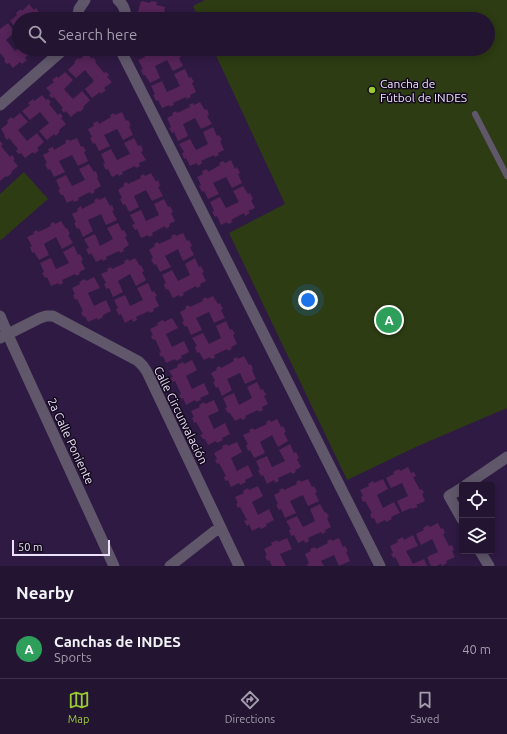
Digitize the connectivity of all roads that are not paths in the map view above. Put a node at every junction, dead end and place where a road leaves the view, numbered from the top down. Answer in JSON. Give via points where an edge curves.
{"nodes":[{"id":1,"x":86,"y":0,"type":"edge"},
{"id":2,"x":121,"y":1,"type":"edge"},
{"id":3,"x":78,"y":12,"type":"edge"},
{"id":4,"x":125,"y":12,"type":"edge"},
{"id":5,"x":56,"y":56,"type":"edge"},
{"id":6,"x":124,"y":56,"type":"edge"},
{"id":7,"x":0,"y":105,"type":"edge"},
{"id":8,"x":475,"y":114,"type":"dead end"},
{"id":9,"x":507,"y":176,"type":"edge"},
{"id":10,"x":0,"y":316,"type":"edge"},
{"id":11,"x":3,"y":334,"type":"edge"},
{"id":12,"x":507,"y":457,"type":"edge"},
{"id":13,"x":470,"y":482,"type":"edge"},
{"id":14,"x":459,"y":490,"type":"edge"},
{"id":15,"x":459,"y":513,"type":"edge"},
{"id":16,"x":220,"y":527,"type":"junction"},
{"id":17,"x":482,"y":554,"type":"edge"},
{"id":18,"x":114,"y":566,"type":"edge"},
{"id":19,"x":170,"y":566,"type":"edge"},
{"id":20,"x":239,"y":566,"type":"edge"},
{"id":21,"x":380,"y":566,"type":"edge"},
{"id":22,"x":489,"y":566,"type":"edge"}],
"edges":[{"from":1,"to":3,"type":"street"},
{"from":2,"to":4,"type":"street"},
{"from":5,"to":7,"type":"street"},
{"from":6,"to":21,"type":"street"},
{"from":8,"to":9,"type":"lane"},
{"from":10,"to":11,"type":"street"},
{"from":11,"to":16,"type":"street","name":"Calle Circunvalación","via":[[40,318],[52,316],[138,361],[147,372]]},
{"from":11,"to":18,"type":"street","name":"2a Calle Poniente"},
{"from":12,"to":13,"type":"street"},
{"from":14,"to":15,"type":"street","via":[[449,496]]},
{"from":16,"to":19,"type":"street"},
{"from":16,"to":20,"type":"street","name":"Calle Circunvalación"},
{"from":17,"to":22,"type":"street"}]}
